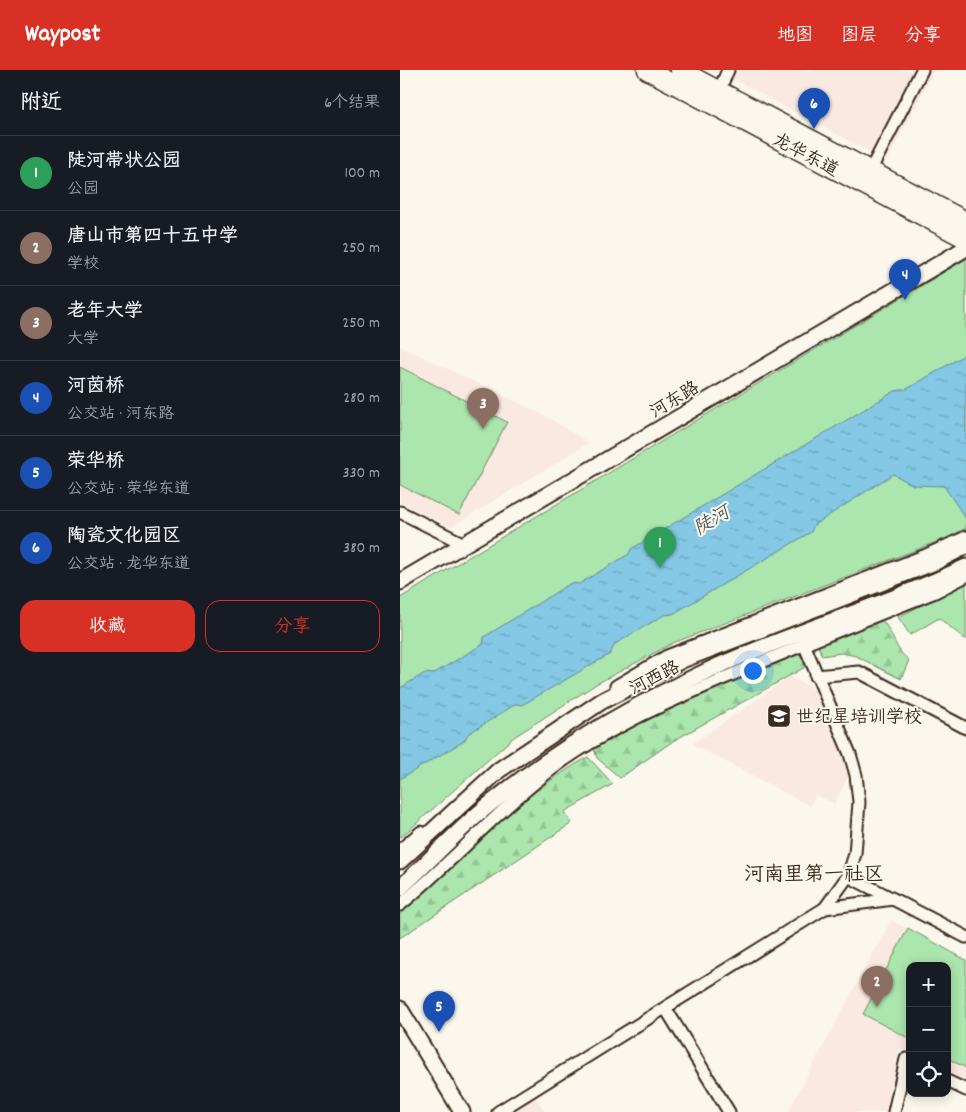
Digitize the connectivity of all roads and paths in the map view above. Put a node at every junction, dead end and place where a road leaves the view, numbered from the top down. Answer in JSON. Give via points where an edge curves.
{"nodes":[{"id":1,"x":647,"y":70,"type":"edge"},
{"id":2,"x":680,"y":70,"type":"edge"},
{"id":3,"x":728,"y":70,"type":"edge"},
{"id":4,"x":922,"y":70,"type":"edge"},
{"id":5,"x":719,"y":91,"type":"junction"},
{"id":6,"x":870,"y":169,"type":"junction"},
{"id":7,"x":966,"y":221,"type":"edge"},
{"id":8,"x":966,"y":239,"type":"edge"},
{"id":9,"x":966,"y":248,"type":"edge"},
{"id":10,"x":400,"y":512,"type":"edge"},
{"id":11,"x":962,"y":543,"type":"edge"},
{"id":12,"x":464,"y":544,"type":"junction"},
{"id":13,"x":966,"y":567,"type":"edge"},
{"id":14,"x":966,"y":576,"type":"edge"},
{"id":15,"x":400,"y":582,"type":"edge"},
{"id":16,"x":804,"y":644,"type":"junction"},
{"id":17,"x":816,"y":676,"type":"junction"},
{"id":18,"x":966,"y":728,"type":"edge"},
{"id":19,"x":400,"y":850,"type":"edge"},
{"id":20,"x":400,"y":862,"type":"edge"},
{"id":21,"x":848,"y":876,"type":"junction"},
{"id":22,"x":400,"y":888,"type":"edge"},
{"id":23,"x":893,"y":899,"type":"junction"},
{"id":24,"x":400,"y":905,"type":"edge"},
{"id":25,"x":825,"y":908,"type":"junction"},
{"id":26,"x":966,"y":937,"type":"edge"},
{"id":27,"x":400,"y":1009,"type":"edge"},
{"id":28,"x":666,"y":1009,"type":"junction"},
{"id":29,"x":906,"y":1059,"type":"edge"},
{"id":30,"x":951,"y":1082,"type":"edge"},
{"id":31,"x":966,"y":1090,"type":"edge"},
{"id":32,"x":461,"y":1112,"type":"edge"},
{"id":33,"x":498,"y":1112,"type":"edge"},
{"id":34,"x":729,"y":1112,"type":"edge"},
{"id":35,"x":894,"y":1112,"type":"edge"}],
"edges":[{"from":1,"to":8,"type":"main road","name":"龙华东道"},
{"from":2,"to":5,"type":"main road","name":"龙华东道"},
{"from":3,"to":5,"type":"street"},
{"from":4,"to":6,"type":"street"},
{"from":5,"to":6,"type":"main road","name":"龙华东道"},
{"from":6,"to":7,"type":"main road","name":"龙华东道"},
{"from":9,"to":12,"type":"main road","name":"河东路"},
{"from":10,"to":12,"type":"street"},
{"from":11,"to":19,"type":"street","via":[[667,656],[543,732],[496,767]]},
{"from":11,"to":20,"type":"main road","name":"河西路","via":[[935,562],[682,660],[602,701],[499,770]]},
{"from":12,"to":15,"type":"main road","name":"河东路"},
{"from":13,"to":22,"type":"main road","name":"河西路","via":[[707,671],[626,713],[563,749],[498,796]]},
{"from":14,"to":16,"type":"street","via":[[933,593]]},
{"from":16,"to":17,"type":"street"},
{"from":16,"to":24,"type":"street","via":[[670,701],[609,732],[553,768]]},
{"from":17,"to":18,"type":"street","via":[[859,672]]},
{"from":17,"to":21,"type":"street","via":[[856,775],[859,802],[855,854]]},
{"from":21,"to":23,"type":"street"},
{"from":21,"to":25,"type":"street"},
{"from":23,"to":25,"type":"street"},
{"from":23,"to":26,"type":"street"},
{"from":25,"to":28,"type":"street"},
{"from":27,"to":32,"type":"main road"},
{"from":28,"to":33,"type":"street"},
{"from":28,"to":34,"type":"street"},
{"from":29,"to":35,"type":"street"},
{"from":30,"to":31,"type":"street"}]}
